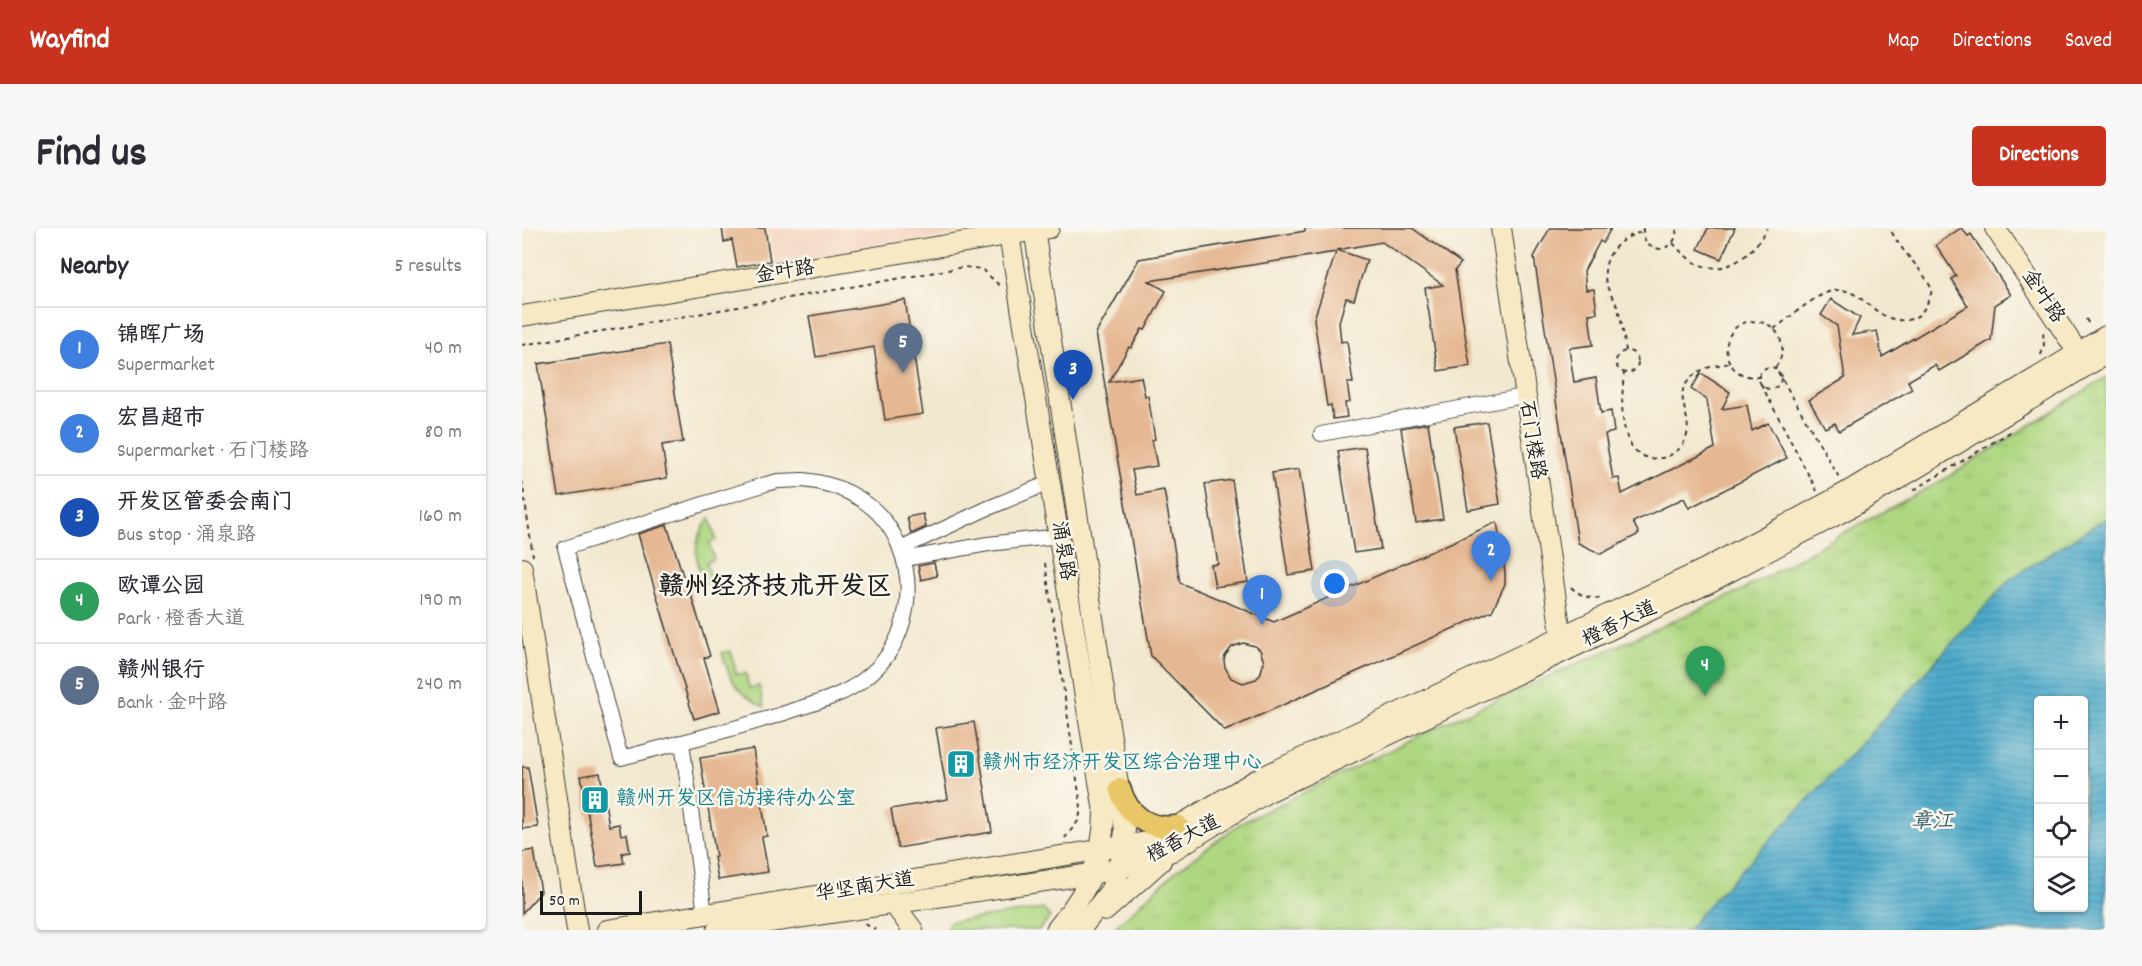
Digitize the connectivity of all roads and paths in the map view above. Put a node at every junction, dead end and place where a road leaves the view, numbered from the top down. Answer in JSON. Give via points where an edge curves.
{"nodes":[{"id":1,"x":1501,"y":228,"type":"edge"},
{"id":2,"x":1643,"y":228,"type":"edge"},
{"id":3,"x":1676,"y":228,"type":"edge"},
{"id":4,"x":1767,"y":228,"type":"edge"},
{"id":5,"x":1890,"y":228,"type":"edge"},
{"id":6,"x":1995,"y":228,"type":"edge"},
{"id":7,"x":1039,"y":229,"type":"edge"},
{"id":8,"x":1008,"y":232,"type":"edge"},
{"id":9,"x":1642,"y":232,"type":"junction"},
{"id":10,"x":1673,"y":243,"type":"junction"},
{"id":11,"x":1002,"y":290,"type":"dead end"},
{"id":12,"x":522,"y":316,"type":"edge"},
{"id":13,"x":2041,"y":323,"type":"dead end"},
{"id":14,"x":1774,"y":329,"type":"junction"},
{"id":15,"x":2106,"y":336,"type":"edge"},
{"id":16,"x":522,"y":345,"type":"edge"},
{"id":17,"x":1626,"y":351,"type":"junction"},
{"id":18,"x":2041,"y":354,"type":"dead end"},
{"id":19,"x":2106,"y":354,"type":"edge"},
{"id":20,"x":2083,"y":359,"type":"junction"},
{"id":21,"x":1730,"y":363,"type":"junction"},
{"id":22,"x":1774,"y":369,"type":"junction"},
{"id":23,"x":1624,"y":372,"type":"junction"},
{"id":24,"x":1778,"y":372,"type":"junction"},
{"id":25,"x":1760,"y":377,"type":"junction"},
{"id":26,"x":1761,"y":384,"type":"junction"},
{"id":27,"x":1524,"y":396,"type":"junction"},
{"id":28,"x":1320,"y":434,"type":"dead end"},
{"id":29,"x":1051,"y":482,"type":"junction"},
{"id":30,"x":1844,"y":487,"type":"junction"},
{"id":31,"x":1821,"y":499,"type":"junction"},
{"id":32,"x":1050,"y":537,"type":"junction"},
{"id":33,"x":902,"y":554,"type":"junction"},
{"id":34,"x":522,"y":568,"type":"edge"},
{"id":35,"x":1569,"y":584,"type":"dead end"},
{"id":36,"x":1608,"y":599,"type":"dead end"},
{"id":37,"x":1563,"y":644,"type":"junction"},
{"id":38,"x":528,"y":648,"type":"edge"},
{"id":39,"x":682,"y":742,"type":"junction"},
{"id":40,"x":1120,"y":789,"type":"junction"},
{"id":41,"x":1178,"y":826,"type":"junction"},
{"id":42,"x":1062,"y":840,"type":"dead end"},
{"id":43,"x":1123,"y":847,"type":"junction"},
{"id":44,"x":1100,"y":850,"type":"junction"},
{"id":45,"x":1172,"y":851,"type":"junction"},
{"id":46,"x":1120,"y":869,"type":"junction"},
{"id":47,"x":1091,"y":874,"type":"junction"},
{"id":48,"x":893,"y":903,"type":"junction"},
{"id":49,"x":711,"y":922,"type":"edge"},
{"id":50,"x":577,"y":930,"type":"edge"},
{"id":51,"x":607,"y":930,"type":"edge"},
{"id":52,"x":914,"y":930,"type":"edge"},
{"id":53,"x":1056,"y":930,"type":"edge"},
{"id":54,"x":1080,"y":930,"type":"edge"},
{"id":55,"x":1086,"y":930,"type":"edge"}],
"edges":[{"from":1,"to":27,"type":"main road","name":"石门楼路"},
{"from":2,"to":9,"type":"path"},
{"from":3,"to":10,"type":"path"},
{"from":4,"to":10,"type":"path","via":[[1740,260],[1720,267],[1695,263]]},
{"from":5,"to":14,"type":"path","via":[[1932,290],[1921,314],[1901,321],[1841,290],[1816,298]]},
{"from":6,"to":20,"type":"main road","name":"金叶路"},
{"from":7,"to":8,"type":"main road","name":"金叶路"},
{"from":7,"to":40,"type":"main road","name":"涌泉路"},
{"from":8,"to":12,"type":"main road","name":"金叶路"},
{"from":8,"to":29,"type":"main road","name":"涌泉路"},
{"from":9,"to":10,"type":"path","via":[[1646,243],[1656,249]]},
{"from":9,"to":17,"type":"path","via":[[1616,245],[1605,270]]},
{"from":11,"to":16,"type":"path","via":[[982,269],[964,267]]},
{"from":13,"to":18,"type":"path"},
{"from":14,"to":21,"type":"path","via":[[1755,321],[1735,328],[1727,340]]},
{"from":14,"to":22,"type":"path","via":[[1782,350]]},
{"from":15,"to":20,"type":"main road","name":"橙香大道"},
{"from":17,"to":23,"type":"path","via":[[1619,354],[1616,362]]},
{"from":17,"to":23,"type":"path","via":[[1635,354],[1638,363],[1633,371]]},
{"from":19,"to":20,"type":"main road","name":"橙香大道"},
{"from":20,"to":30,"type":"main road","name":"橙香大道"},
{"from":20,"to":37,"type":"main road","name":"橙香大道","via":[[1855,505],[1710,582]]},
{"from":21,"to":23,"type":"path","via":[[1698,370],[1684,385],[1688,428],[1685,440],[1667,457],[1655,459],[1643,457],[1624,429]]},
{"from":21,"to":25,"type":"path","via":[[1744,376]]},
{"from":22,"to":24,"type":"path"},
{"from":22,"to":25,"type":"path","via":[[1766,369]]},
{"from":24,"to":26,"type":"path","via":[[1777,386],[1768,389]]},
{"from":24,"to":30,"type":"path"},
{"from":25,"to":26,"type":"path"},
{"from":26,"to":31,"type":"path"},
{"from":27,"to":28,"type":"street"},
{"from":27,"to":37,"type":"main road","name":"石门楼路"},
{"from":29,"to":32,"type":"main road","name":"涌泉路"},
{"from":29,"to":33,"type":"street","via":[[986,509]]},
{"from":30,"to":31,"type":"main road","name":"橙香大道"},
{"from":31,"to":37,"type":"main road","name":"橙香大道","via":[[1705,570]]},
{"from":32,"to":33,"type":"street"},
{"from":32,"to":42,"type":"path","via":[[1081,807],[1079,820]]},
{"from":32,"to":44,"type":"main road","name":"涌泉路","via":[[1104,812]]},
{"from":33,"to":39,"type":"street","via":[[908,587],[905,616],[896,641],[872,673],[831,698]]},
{"from":33,"to":39,"type":"street","via":[[891,530],[863,500],[828,484],[790,479],[566,548],[621,758]]},
{"from":34,"to":38,"type":"main road"},
{"from":35,"to":36,"type":"path","via":[[1589,598]]},
{"from":37,"to":41,"type":"main road","name":"橙香大道","via":[[1258,779]]},
{"from":37,"to":45,"type":"main road","name":"橙香大道","via":[[1266,793]]},
{"from":38,"to":50,"type":"main road"},
{"from":39,"to":49,"type":"street"},
{"from":40,"to":41,"type":"main road","via":[[1127,806],[1138,818],[1161,827]]},
{"from":40,"to":43,"type":"main road","name":"涌泉路"},
{"from":41,"to":43,"type":"main road","name":"橙香大道","via":[[1147,842]]},
{"from":43,"to":44,"type":"main road","name":"华坚南大道"},
{"from":43,"to":46,"type":"main road","name":"涌泉路"},
{"from":44,"to":47,"type":"main road","name":"涌泉路"},
{"from":44,"to":49,"type":"main road","name":"华坚南大道"},
{"from":45,"to":46,"type":"main road","name":"橙香大道"},
{"from":45,"to":55,"type":"main road"},
{"from":46,"to":47,"type":"main road","name":"华坚南大道"},
{"from":46,"to":54,"type":"main road","name":"涌泉路","via":[[1110,891]]},
{"from":47,"to":48,"type":"main road","name":"华坚南大道"},
{"from":47,"to":53,"type":"main road","name":"涌泉路","via":[[1085,891]]},
{"from":48,"to":49,"type":"main road","name":"华坚南大道"},
{"from":48,"to":52,"type":"main road"},
{"from":49,"to":51,"type":"main road","name":"华坚南大道"}]}
